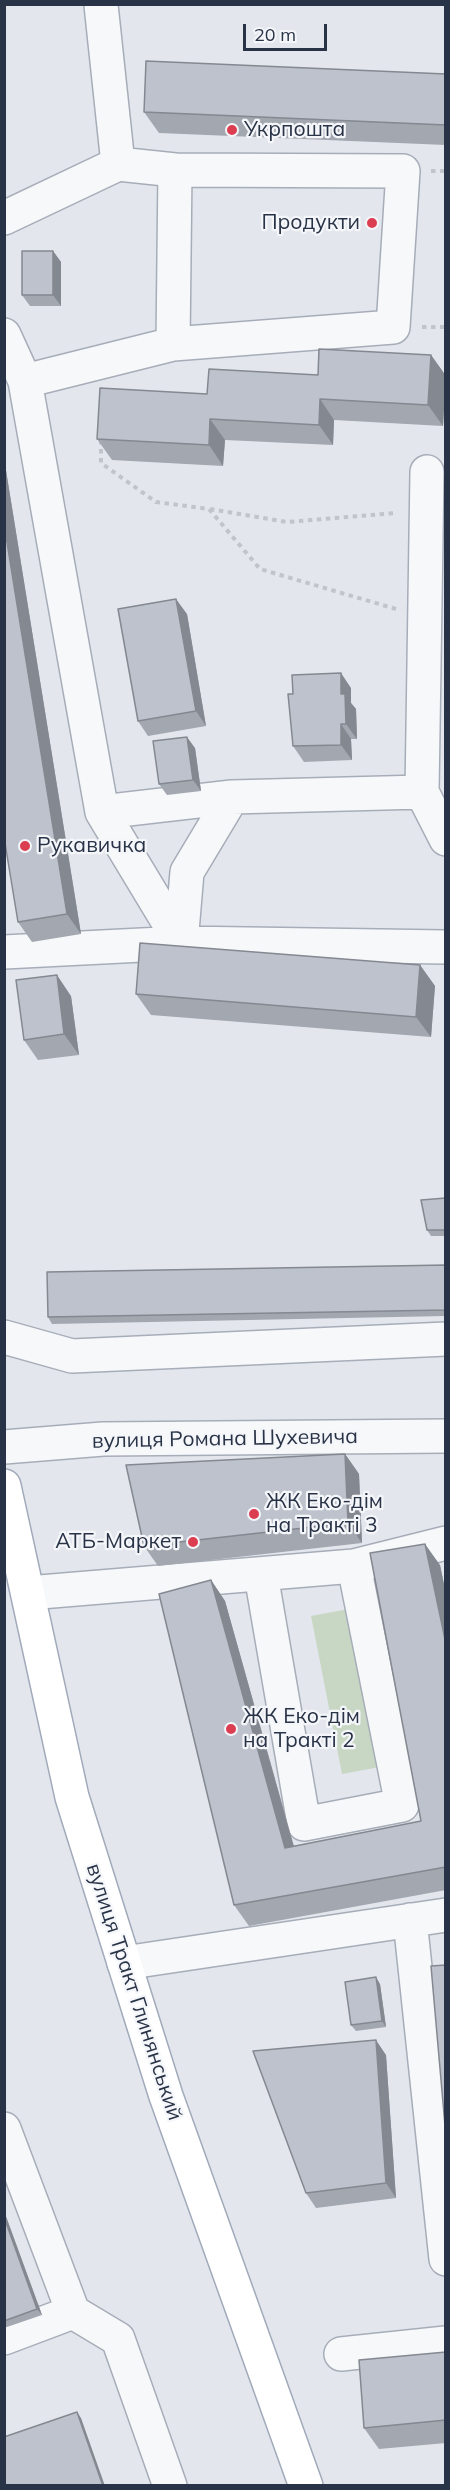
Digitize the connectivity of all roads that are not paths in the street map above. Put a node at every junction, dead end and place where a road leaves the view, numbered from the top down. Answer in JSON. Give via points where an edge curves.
{"nodes":[{"id":1,"x":101,"y":5,"type":"edge"},
{"id":2,"x":118,"y":164,"type":"junction"},
{"id":3,"x":176,"y":170,"type":"junction"},
{"id":4,"x":4,"y":218,"type":"edge"},
{"id":5,"x":4,"y":335,"type":"edge"},
{"id":6,"x":173,"y":344,"type":"junction"},
{"id":7,"x":25,"y":381,"type":"junction"},
{"id":8,"x":427,"y":472,"type":"dead end"},
{"id":9,"x":435,"y":709,"type":"edge"},
{"id":10,"x":422,"y":792,"type":"junction"},
{"id":11,"x":231,"y":797,"type":"junction"},
{"id":12,"x":102,"y":812,"type":"junction"},
{"id":13,"x":446,"y":838,"type":"edge"},
{"id":14,"x":181,"y":943,"type":"junction"},
{"id":15,"x":446,"y":947,"type":"edge"},
{"id":16,"x":4,"y":952,"type":"edge"},
{"id":17,"x":4,"y":1337,"type":"edge"},
{"id":18,"x":446,"y":1339,"type":"edge"},
{"id":19,"x":446,"y":1436,"type":"edge"},
{"id":20,"x":4,"y":1447,"type":"edge"},
{"id":21,"x":4,"y":1486,"type":"edge"},
{"id":22,"x":446,"y":1543,"type":"edge"},
{"id":23,"x":354,"y":1566,"type":"junction"},
{"id":24,"x":261,"y":1575,"type":"junction"},
{"id":25,"x":28,"y":1593,"type":"junction"},
{"id":26,"x":446,"y":1915,"type":"edge"},
{"id":27,"x":410,"y":1920,"type":"junction"},
{"id":28,"x":124,"y":1964,"type":"junction"},
{"id":29,"x":4,"y":2129,"type":"edge"},
{"id":30,"x":446,"y":2259,"type":"edge"},
{"id":31,"x":73,"y":2312,"type":"junction"},
{"id":32,"x":4,"y":2338,"type":"edge"},
{"id":33,"x":446,"y":2343,"type":"edge"},
{"id":34,"x":341,"y":2354,"type":"dead end"},
{"id":35,"x":170,"y":2486,"type":"edge"},
{"id":36,"x":306,"y":2486,"type":"edge"}],
"edges":[{"from":1,"to":2,"type":"street"},
{"from":2,"to":3,"type":"street"},
{"from":2,"to":4,"type":"street"},
{"from":3,"to":6,"type":"street"},
{"from":3,"to":6,"type":"street","via":[[403,171],[393,327]]},
{"from":5,"to":7,"type":"street"},
{"from":6,"to":7,"type":"street"},
{"from":7,"to":12,"type":"street"},
{"from":8,"to":9,"type":"street","via":[[425,618]]},
{"from":9,"to":10,"type":"street"},
{"from":10,"to":11,"type":"street"},
{"from":10,"to":13,"type":"street"},
{"from":11,"to":12,"type":"street"},
{"from":11,"to":14,"type":"street","via":[[188,872]]},
{"from":12,"to":14,"type":"street"},
{"from":14,"to":15,"type":"street"},
{"from":14,"to":16,"type":"street"},
{"from":17,"to":18,"type":"street","via":[[72,1356]]},
{"from":19,"to":20,"type":"street","name":"вулиця Романа Шухевича","via":[[103,1439]]},
{"from":21,"to":25,"type":"main road","name":"вулиця Тракт Глинянський"},
{"from":22,"to":23,"type":"street"},
{"from":23,"to":24,"type":"street"},
{"from":23,"to":24,"type":"street","via":[[402,1805],[304,1824]]},
{"from":24,"to":25,"type":"street"},
{"from":25,"to":28,"type":"main road","name":"вулиця Тракт Глинянський","via":[[72,1797]]},
{"from":26,"to":27,"type":"street"},
{"from":27,"to":28,"type":"street"},
{"from":27,"to":30,"type":"street"},
{"from":28,"to":36,"type":"main road","name":"вулиця Тракт Глинянський","via":[[170,2108]]},
{"from":29,"to":31,"type":"street"},
{"from":31,"to":32,"type":"street"},
{"from":31,"to":35,"type":"street","via":[[118,2339]]},
{"from":33,"to":34,"type":"street"}]}
